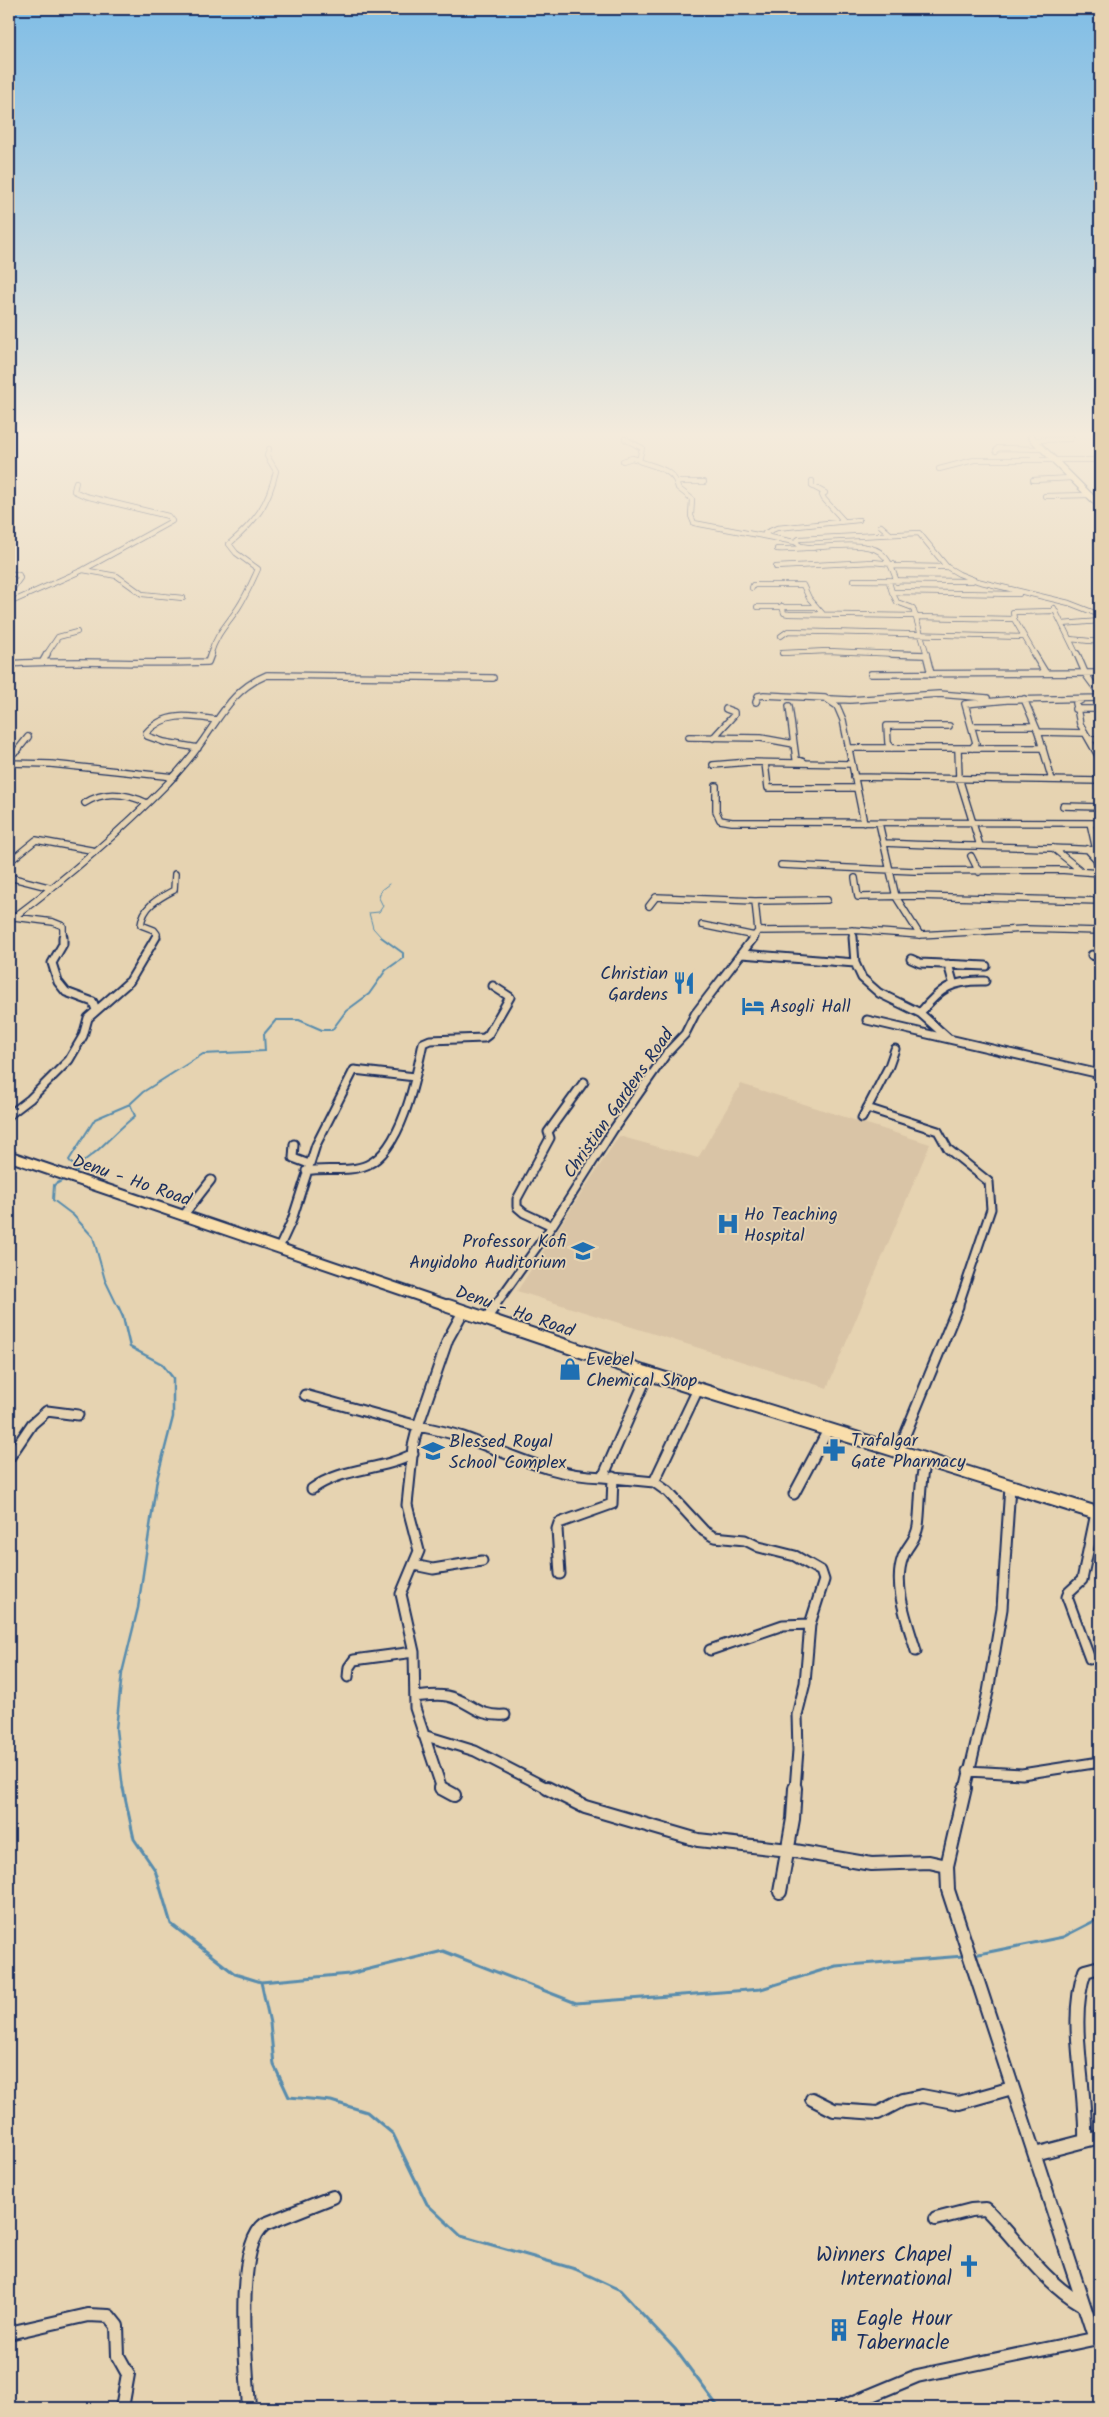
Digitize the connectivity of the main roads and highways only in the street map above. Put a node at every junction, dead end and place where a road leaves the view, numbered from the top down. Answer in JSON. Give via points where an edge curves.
{"nodes":[{"id":1,"x":9,"y":1156,"type":"edge"},
{"id":2,"x":1098,"y":1514,"type":"edge"}],
"edges":[{"from":1,"to":2,"type":"main road","name":"Denu - Ho Road","via":[[648,1374]]}]}
